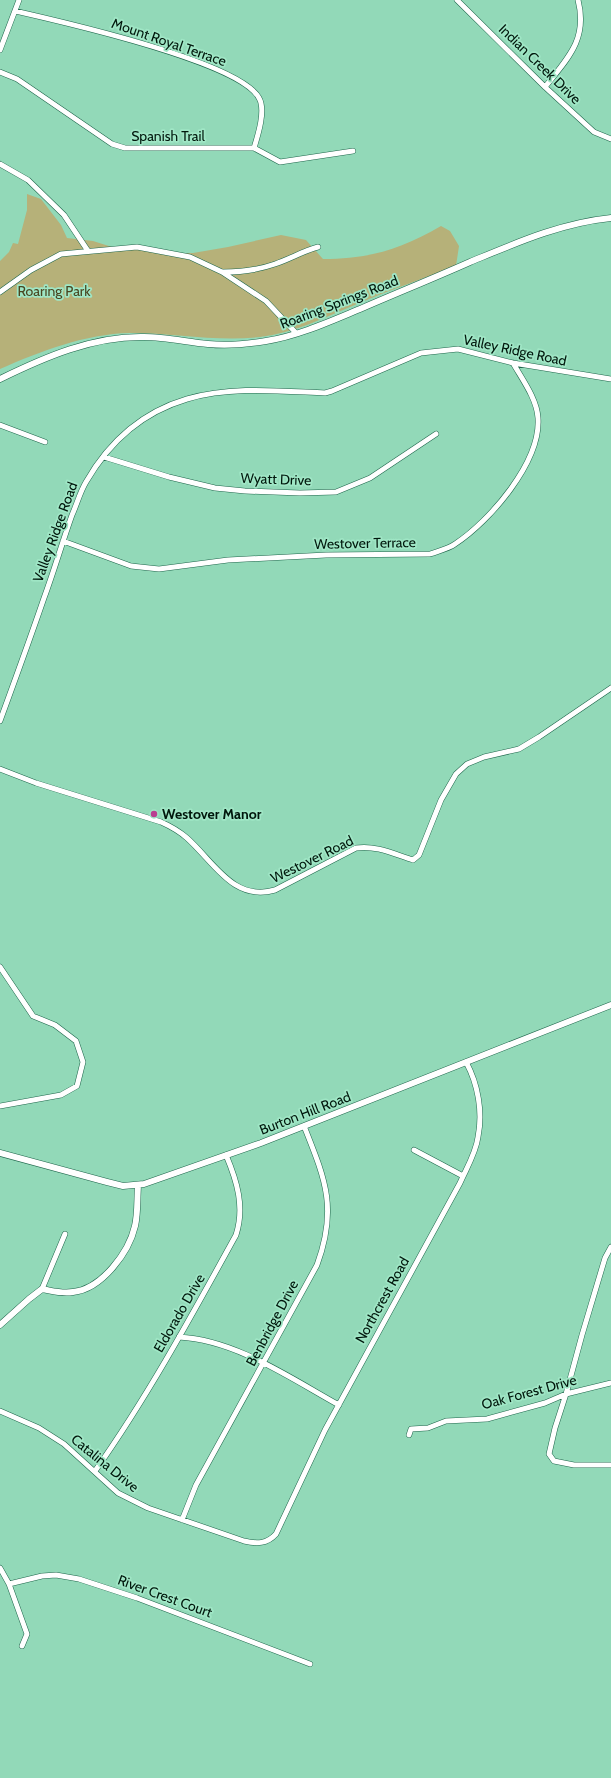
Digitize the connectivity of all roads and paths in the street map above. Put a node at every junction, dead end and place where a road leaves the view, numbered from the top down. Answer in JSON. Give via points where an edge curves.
{"nodes":[{"id":1,"x":19,"y":0,"type":"edge"},
{"id":2,"x":457,"y":0,"type":"edge"},
{"id":3,"x":578,"y":0,"type":"edge"},
{"id":4,"x":15,"y":11,"type":"junction"},
{"id":5,"x":0,"y":50,"type":"edge"},
{"id":6,"x":0,"y":72,"type":"edge"},
{"id":7,"x":545,"y":87,"type":"junction"},
{"id":8,"x":611,"y":139,"type":"edge"},
{"id":9,"x":254,"y":148,"type":"junction"},
{"id":10,"x":353,"y":151,"type":"dead end"},
{"id":11,"x":0,"y":164,"type":"edge"},
{"id":12,"x":611,"y":218,"type":"edge"},
{"id":13,"x":318,"y":247,"type":"dead end"},
{"id":14,"x":88,"y":251,"type":"junction"},
{"id":15,"x":222,"y":272,"type":"junction"},
{"id":16,"x":0,"y":292,"type":"edge"},
{"id":17,"x":296,"y":332,"type":"junction"},
{"id":18,"x":513,"y":363,"type":"junction"},
{"id":19,"x":0,"y":379,"type":"edge"},
{"id":20,"x":611,"y":379,"type":"edge"},
{"id":21,"x":0,"y":426,"type":"edge"},
{"id":22,"x":436,"y":434,"type":"dead end"},
{"id":23,"x":45,"y":442,"type":"dead end"},
{"id":24,"x":104,"y":457,"type":"junction"},
{"id":25,"x":63,"y":541,"type":"junction"},
{"id":26,"x":611,"y":688,"type":"edge"},
{"id":27,"x":0,"y":721,"type":"edge"},
{"id":28,"x":0,"y":769,"type":"edge"},
{"id":29,"x":0,"y":967,"type":"edge"},
{"id":30,"x":611,"y":1005,"type":"edge"},
{"id":31,"x":466,"y":1062,"type":"junction"},
{"id":32,"x":0,"y":1106,"type":"edge"},
{"id":33,"x":304,"y":1126,"type":"junction"},
{"id":34,"x":414,"y":1150,"type":"dead end"},
{"id":35,"x":0,"y":1152,"type":"edge"},
{"id":36,"x":226,"y":1155,"type":"junction"},
{"id":37,"x":463,"y":1176,"type":"junction"},
{"id":38,"x":138,"y":1186,"type":"junction"},
{"id":39,"x":65,"y":1234,"type":"dead end"},
{"id":40,"x":611,"y":1247,"type":"edge"},
{"id":41,"x":42,"y":1289,"type":"junction"},
{"id":42,"x":0,"y":1325,"type":"edge"},
{"id":43,"x":179,"y":1337,"type":"junction"},
{"id":44,"x":264,"y":1364,"type":"junction"},
{"id":45,"x":611,"y":1383,"type":"edge"},
{"id":46,"x":566,"y":1394,"type":"junction"},
{"id":47,"x":339,"y":1405,"type":"junction"},
{"id":48,"x":0,"y":1411,"type":"edge"},
{"id":49,"x":409,"y":1435,"type":"dead end"},
{"id":50,"x":611,"y":1465,"type":"edge"},
{"id":51,"x":95,"y":1471,"type":"junction"},
{"id":52,"x":182,"y":1520,"type":"junction"},
{"id":53,"x":268,"y":1541,"type":"joint"},
{"id":54,"x":0,"y":1568,"type":"edge"},
{"id":55,"x":9,"y":1584,"type":"junction"},
{"id":56,"x":22,"y":1646,"type":"dead end"},
{"id":57,"x":310,"y":1664,"type":"dead end"}],
"edges":[{"from":1,"to":4,"type":"street"},
{"from":2,"to":7,"type":"street","name":"Indian Creek Drive"},
{"from":3,"to":7,"type":"street","via":[[581,29],[575,47]]},
{"from":4,"to":5,"type":"street"},
{"from":4,"to":9,"type":"street","name":"Mount Royal Terrace","via":[[117,36],[212,67],[241,81],[261,102],[262,117]]},
{"from":6,"to":9,"type":"street","name":"Spanish Trail","via":[[17,79],[112,144],[125,148]]},
{"from":7,"to":8,"type":"street","name":"Indian Creek Drive","via":[[594,132]]},
{"from":9,"to":10,"type":"street","name":"Spanish Trail","via":[[280,162]]},
{"from":11,"to":14,"type":"street","via":[[28,180],[62,214]]},
{"from":12,"to":17,"type":"street","name":"Roaring Springs Road","via":[[531,236],[341,317]]},
{"from":13,"to":15,"type":"street","via":[[257,269]]},
{"from":14,"to":15,"type":"street","via":[[137,247],[190,257]]},
{"from":14,"to":16,"type":"street","via":[[61,254],[31,270]]},
{"from":15,"to":17,"type":"street","via":[[266,300]]},
{"from":17,"to":19,"type":"street","name":"Roaring Springs Road","via":[[266,341],[232,344],[144,337],[107,340],[41,359]]},
{"from":18,"to":20,"type":"street","name":"Valley Ridge Road"},
{"from":18,"to":24,"type":"street","name":"Valley Ridge Road","via":[[458,348],[421,353],[325,393],[244,390],[187,399],[157,411],[135,424]]},
{"from":18,"to":25,"type":"street","name":"Westover Terrace","via":[[536,408],[538,428],[532,450],[520,475],[489,514],[455,544],[430,554],[326,555],[228,560],[159,569],[131,566]]},
{"from":21,"to":23,"type":"street"},
{"from":22,"to":24,"type":"street","name":"Wyatt Drive","via":[[370,478],[336,492],[300,493],[215,488]]},
{"from":24,"to":25,"type":"street","name":"Valley Ridge Road","via":[[85,482]]},
{"from":25,"to":27,"type":"street","name":"Valley Ridge Road"},
{"from":26,"to":28,"type":"street","name":"Westover Road","via":[[519,749],[484,757],[467,764],[456,774],[441,800],[419,855],[413,860],[373,848],[356,848],[264,894],[237,887],[174,828]]},
{"from":29,"to":32,"type":"street","via":[[33,1016],[55,1025],[76,1041],[83,1062],[77,1086],[61,1095]]},
{"from":30,"to":31,"type":"street","name":"Burton Hill Road"},
{"from":31,"to":33,"type":"street","name":"Burton Hill Road"},
{"from":31,"to":37,"type":"street","name":"Northcrest Road","via":[[476,1084],[480,1120],[478,1138]]},
{"from":33,"to":36,"type":"street","name":"Burton Hill Road"},
{"from":33,"to":44,"type":"street","name":"Benbridge Drive","via":[[324,1179],[328,1221],[317,1265]]},
{"from":34,"to":37,"type":"street"},
{"from":35,"to":38,"type":"street","name":"Burton Hill Road","via":[[123,1186]]},
{"from":36,"to":38,"type":"street","name":"Burton Hill Road"},
{"from":36,"to":43,"type":"street","name":"Eldorado Drive","via":[[239,1192],[239,1225],[236,1235]]},
{"from":37,"to":47,"type":"street","name":"Northcrest Road"},
{"from":38,"to":41,"type":"street","via":[[135,1227],[126,1249],[115,1265],[84,1290],[61,1293]]},
{"from":39,"to":41,"type":"street"},
{"from":40,"to":46,"type":"street","via":[[605,1258]]},
{"from":41,"to":42,"type":"street"},
{"from":43,"to":44,"type":"street","via":[[218,1343]]},
{"from":43,"to":51,"type":"street","name":"Eldorado Drive","via":[[128,1424]]},
{"from":44,"to":47,"type":"street"},
{"from":44,"to":52,"type":"street","name":"Benbridge Drive","via":[[196,1485]]},
{"from":45,"to":46,"type":"street","name":"Oak Forest Drive"},
{"from":46,"to":49,"type":"street","name":"Oak Forest Drive","via":[[545,1403],[487,1419],[446,1421],[428,1428],[411,1429]]},
{"from":46,"to":50,"type":"street","via":[[555,1428],[550,1454],[552,1458],[554,1461],[574,1465]]},
{"from":47,"to":53,"type":"street","name":"Northcrest Road","via":[[276,1534]]},
{"from":48,"to":51,"type":"street","name":"Catalina Drive","via":[[40,1428],[64,1444]]},
{"from":51,"to":52,"type":"street","name":"Catalina Drive","via":[[118,1493],[148,1508]]},
{"from":52,"to":53,"type":"street","name":"Catalina Drive","via":[[244,1541],[257,1544]]},
{"from":54,"to":55,"type":"street"},
{"from":55,"to":56,"type":"street","via":[[27,1634]]},
{"from":55,"to":57,"type":"street","name":"River Crest Court","via":[[42,1576],[56,1575],[79,1579],[137,1598]]}]}
